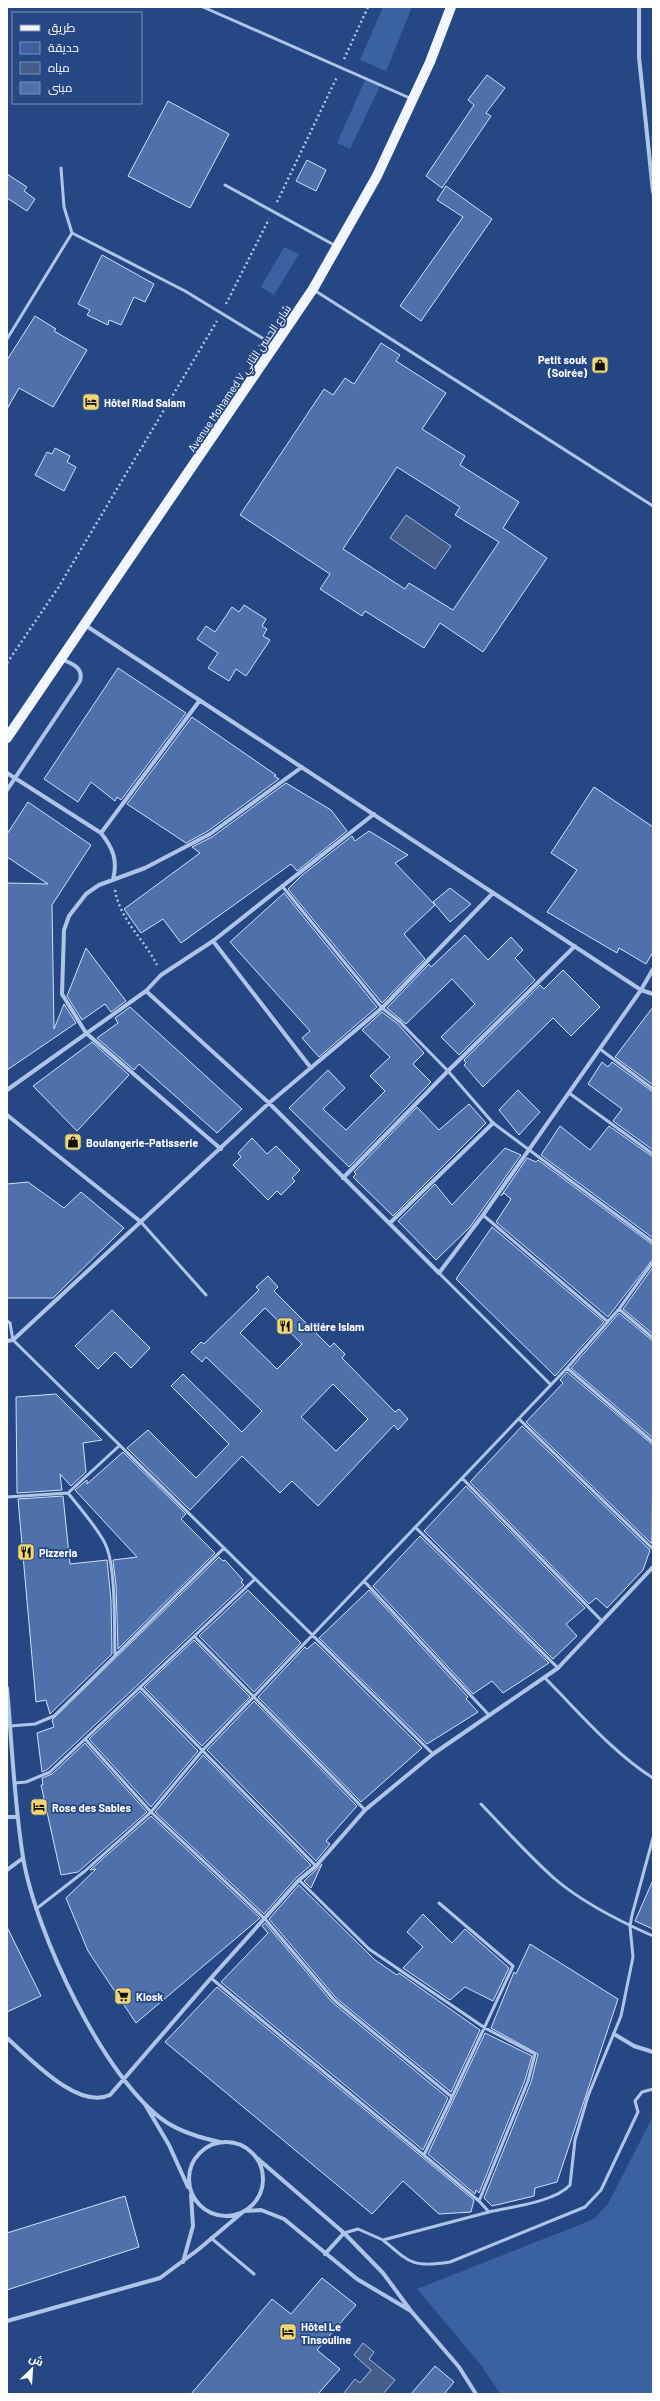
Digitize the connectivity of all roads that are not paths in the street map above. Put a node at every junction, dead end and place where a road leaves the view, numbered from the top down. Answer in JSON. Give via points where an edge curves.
{"nodes":[{"id":1,"x":203,"y":7,"type":"edge"},
{"id":2,"x":451,"y":7,"type":"edge"},
{"id":3,"x":639,"y":7,"type":"edge"},
{"id":4,"x":413,"y":100,"type":"junction"},
{"id":5,"x":61,"y":168,"type":"dead end"},
{"id":6,"x":225,"y":185,"type":"dead end"},
{"id":7,"x":653,"y":192,"type":"edge"},
{"id":8,"x":72,"y":233,"type":"junction"},
{"id":9,"x":338,"y":247,"type":"junction"},
{"id":10,"x":313,"y":290,"type":"junction"},
{"id":11,"x":7,"y":339,"type":"edge"},
{"id":12,"x":275,"y":346,"type":"junction"},
{"id":13,"x":653,"y":506,"type":"edge"},
{"id":14,"x":85,"y":625,"type":"junction"},
{"id":15,"x":61,"y":659,"type":"junction"},
{"id":16,"x":200,"y":700,"type":"junction"},
{"id":17,"x":7,"y":738,"type":"edge"},
{"id":18,"x":302,"y":767,"type":"junction"},
{"id":19,"x":7,"y":773,"type":"edge"},
{"id":20,"x":14,"y":778,"type":"junction"},
{"id":21,"x":7,"y":790,"type":"edge"},
{"id":22,"x":374,"y":814,"type":"junction"},
{"id":23,"x":101,"y":833,"type":"junction"},
{"id":24,"x":113,"y":880,"type":"junction"},
{"id":25,"x":282,"y":886,"type":"junction"},
{"id":26,"x":494,"y":893,"type":"junction"},
{"id":27,"x":213,"y":941,"type":"junction"},
{"id":28,"x":575,"y":946,"type":"junction"},
{"id":29,"x":653,"y":969,"type":"edge"},
{"id":30,"x":641,"y":990,"type":"junction"},
{"id":31,"x":146,"y":991,"type":"junction"},
{"id":32,"x":653,"y":994,"type":"edge"},
{"id":33,"x":382,"y":1008,"type":"junction"},
{"id":34,"x":86,"y":1033,"type":"junction"},
{"id":35,"x":600,"y":1048,"type":"junction"},
{"id":36,"x":311,"y":1068,"type":"junction"},
{"id":37,"x":448,"y":1071,"type":"junction"},
{"id":38,"x":653,"y":1089,"type":"edge"},
{"id":39,"x":7,"y":1090,"type":"edge"},
{"id":40,"x":569,"y":1093,"type":"junction"},
{"id":41,"x":269,"y":1103,"type":"junction"},
{"id":42,"x":7,"y":1115,"type":"edge"},
{"id":43,"x":493,"y":1123,"type":"junction"},
{"id":44,"x":221,"y":1149,"type":"junction"},
{"id":45,"x":528,"y":1151,"type":"junction"},
{"id":46,"x":653,"y":1154,"type":"edge"},
{"id":47,"x":343,"y":1178,"type":"junction"},
{"id":48,"x":483,"y":1215,"type":"junction"},
{"id":49,"x":141,"y":1222,"type":"junction"},
{"id":50,"x":390,"y":1223,"type":"junction"},
{"id":51,"x":653,"y":1242,"type":"edge"},
{"id":52,"x":653,"y":1262,"type":"edge"},
{"id":53,"x":439,"y":1273,"type":"junction"},
{"id":54,"x":206,"y":1295,"type":"dead end"},
{"id":55,"x":619,"y":1309,"type":"junction"},
{"id":56,"x":7,"y":1321,"type":"edge"},
{"id":57,"x":607,"y":1321,"type":"junction"},
{"id":58,"x":653,"y":1338,"type":"edge"},
{"id":59,"x":13,"y":1340,"type":"junction"},
{"id":60,"x":7,"y":1341,"type":"edge"},
{"id":61,"x":567,"y":1368,"type":"junction"},
{"id":62,"x":551,"y":1385,"type":"junction"},
{"id":63,"x":519,"y":1419,"type":"junction"},
{"id":64,"x":653,"y":1442,"type":"edge"},
{"id":65,"x":119,"y":1446,"type":"junction"},
{"id":66,"x":462,"y":1478,"type":"junction"},
{"id":67,"x":68,"y":1493,"type":"junction"},
{"id":68,"x":7,"y":1497,"type":"edge"},
{"id":69,"x":416,"y":1527,"type":"junction"},
{"id":70,"x":224,"y":1548,"type":"junction"},
{"id":71,"x":653,"y":1549,"type":"edge"},
{"id":72,"x":653,"y":1567,"type":"edge"},
{"id":73,"x":255,"y":1579,"type":"junction"},
{"id":74,"x":364,"y":1581,"type":"junction"},
{"id":75,"x":603,"y":1622,"type":"junction"},
{"id":76,"x":312,"y":1636,"type":"junction"},
{"id":77,"x":195,"y":1637,"type":"junction"},
{"id":78,"x":115,"y":1654,"type":"junction"},
{"id":79,"x":558,"y":1668,"type":"junction"},
{"id":80,"x":545,"y":1678,"type":"junction"},
{"id":81,"x":140,"y":1687,"type":"junction"},
{"id":82,"x":7,"y":1688,"type":"edge"},
{"id":83,"x":255,"y":1696,"type":"junction"},
{"id":84,"x":489,"y":1715,"type":"junction"},
{"id":85,"x":10,"y":1726,"type":"junction"},
{"id":86,"x":86,"y":1740,"type":"junction"},
{"id":87,"x":202,"y":1751,"type":"junction"},
{"id":88,"x":433,"y":1754,"type":"junction"},
{"id":89,"x":653,"y":1778,"type":"edge"},
{"id":90,"x":15,"y":1783,"type":"junction"},
{"id":91,"x":481,"y":1804,"type":"dead end"},
{"id":92,"x":365,"y":1810,"type":"junction"},
{"id":93,"x":151,"y":1812,"type":"junction"},
{"id":94,"x":7,"y":1817,"type":"edge"},
{"id":95,"x":18,"y":1817,"type":"junction"},
{"id":96,"x":653,"y":1838,"type":"edge"},
{"id":97,"x":23,"y":1858,"type":"junction"},
{"id":98,"x":316,"y":1866,"type":"junction"},
{"id":99,"x":7,"y":1870,"type":"edge"},
{"id":100,"x":298,"y":1880,"type":"junction"},
{"id":101,"x":439,"y":1903,"type":"dead end"},
{"id":102,"x":36,"y":1909,"type":"junction"},
{"id":103,"x":265,"y":1919,"type":"junction"},
{"id":104,"x":630,"y":1926,"type":"junction"},
{"id":105,"x":653,"y":1936,"type":"edge"},
{"id":106,"x":211,"y":1978,"type":"junction"},
{"id":107,"x":485,"y":2028,"type":"junction"},
{"id":108,"x":614,"y":2034,"type":"junction"},
{"id":109,"x":7,"y":2038,"type":"edge"},
{"id":110,"x":653,"y":2052,"type":"edge"},
{"id":111,"x":124,"y":2079,"type":"junction"},
{"id":112,"x":653,"y":2089,"type":"edge"},
{"id":113,"x":452,"y":2097,"type":"junction"},
{"id":114,"x":144,"y":2102,"type":"junction"},
{"id":115,"x":220,"y":2142,"type":"junction"},
{"id":116,"x":424,"y":2155,"type":"junction"},
{"id":117,"x":257,"y":2158,"type":"junction"},
{"id":118,"x":191,"y":2192,"type":"junction"},
{"id":119,"x":479,"y":2201,"type":"junction"},
{"id":120,"x":244,"y":2211,"type":"junction"},
{"id":121,"x":489,"y":2212,"type":"junction"},
{"id":122,"x":344,"y":2233,"type":"junction"},
{"id":123,"x":212,"y":2238,"type":"junction"},
{"id":124,"x":383,"y":2240,"type":"junction"},
{"id":125,"x":325,"y":2254,"type":"junction"},
{"id":126,"x":182,"y":2262,"type":"junction"},
{"id":127,"x":254,"y":2274,"type":"dead end"},
{"id":128,"x":411,"y":2312,"type":"junction"},
{"id":129,"x":7,"y":2321,"type":"edge"},
{"id":130,"x":476,"y":2394,"type":"edge"}],
"edges":[{"from":1,"to":4,"type":"lane"},
{"from":2,"to":4,"type":"main road","name":"Avenue Mohamed V شارع الحسن الثاني"},
{"from":3,"to":7,"type":"street","via":[[639,57]]},
{"from":4,"to":9,"type":"main road","name":"Avenue Mohamed V شارع الحسن الثاني","via":[[369,192]]},
{"from":5,"to":8,"type":"lane","via":[[64,207]]},
{"from":6,"to":9,"type":"lane"},
{"from":8,"to":11,"type":"lane"},
{"from":8,"to":12,"type":"lane","via":[[185,291]]},
{"from":9,"to":10,"type":"main road","name":"Avenue Mohamed V شارع الحسن الثاني"},
{"from":10,"to":12,"type":"main road","name":"Avenue Mohamed V شارع الحسن الثاني"},
{"from":10,"to":13,"type":"lane"},
{"from":12,"to":14,"type":"main road","name":"Avenue Mohamed V شارع الحسن الثاني"},
{"from":14,"to":15,"type":"main road","name":"Avenue Mohamed V شارع الحسن الثاني"},
{"from":14,"to":16,"type":"street"},
{"from":15,"to":17,"type":"main road","name":"Avenue Mohamed V شارع الحسن الثاني"},
{"from":15,"to":20,"type":"street","via":[[78,668],[81,673],[80,681]]},
{"from":16,"to":18,"type":"street"},
{"from":16,"to":23,"type":"street"},
{"from":18,"to":22,"type":"street"},
{"from":18,"to":24,"type":"street","via":[[210,834],[145,868]]},
{"from":19,"to":20,"type":"street"},
{"from":20,"to":21,"type":"street"},
{"from":20,"to":23,"type":"street"},
{"from":22,"to":25,"type":"street"},
{"from":22,"to":26,"type":"street"},
{"from":23,"to":24,"type":"street","via":[[113,847]]},
{"from":24,"to":34,"type":"street","via":[[99,885],[86,894],[70,916],[64,930],[62,994]]},
{"from":25,"to":27,"type":"street"},
{"from":25,"to":33,"type":"lane"},
{"from":26,"to":28,"type":"street"},
{"from":26,"to":33,"type":"street"},
{"from":27,"to":31,"type":"street","via":[[161,975]]},
{"from":27,"to":36,"type":"street"},
{"from":28,"to":30,"type":"street"},
{"from":28,"to":37,"type":"street"},
{"from":29,"to":30,"type":"street"},
{"from":30,"to":32,"type":"street"},
{"from":30,"to":35,"type":"street"},
{"from":31,"to":34,"type":"street"},
{"from":31,"to":41,"type":"street"},
{"from":33,"to":36,"type":"street"},
{"from":33,"to":37,"type":"lane","via":[[400,1022]]},
{"from":34,"to":39,"type":"street"},
{"from":34,"to":44,"type":"street"},
{"from":35,"to":38,"type":"lane"},
{"from":35,"to":40,"type":"street"},
{"from":36,"to":41,"type":"street"},
{"from":37,"to":43,"type":"lane"},
{"from":37,"to":47,"type":"street"},
{"from":40,"to":45,"type":"street"},
{"from":40,"to":46,"type":"lane"},
{"from":41,"to":44,"type":"street"},
{"from":41,"to":47,"type":"street"},
{"from":42,"to":49,"type":"street"},
{"from":43,"to":45,"type":"lane"},
{"from":43,"to":50,"type":"street"},
{"from":44,"to":49,"type":"street"},
{"from":45,"to":48,"type":"street"},
{"from":45,"to":51,"type":"lane"},
{"from":47,"to":50,"type":"street"},
{"from":48,"to":53,"type":"street"},
{"from":48,"to":57,"type":"lane"},
{"from":49,"to":54,"type":"lane"},
{"from":49,"to":59,"type":"street"},
{"from":50,"to":53,"type":"street"},
{"from":52,"to":55,"type":"lane"},
{"from":53,"to":62,"type":"lane"},
{"from":55,"to":57,"type":"lane"},
{"from":55,"to":58,"type":"lane"},
{"from":56,"to":59,"type":"lane","via":[[10,1323]]},
{"from":57,"to":61,"type":"lane"},
{"from":59,"to":60,"type":"street"},
{"from":59,"to":65,"type":"lane"},
{"from":61,"to":62,"type":"lane"},
{"from":61,"to":64,"type":"lane"},
{"from":62,"to":63,"type":"lane"},
{"from":63,"to":66,"type":"lane"},
{"from":63,"to":71,"type":"lane"},
{"from":65,"to":67,"type":"lane"},
{"from":65,"to":70,"type":"lane"},
{"from":66,"to":69,"type":"lane"},
{"from":66,"to":75,"type":"lane"},
{"from":67,"to":68,"type":"lane"},
{"from":67,"to":78,"type":"lane","via":[[107,1547],[111,1567]]},
{"from":69,"to":74,"type":"lane"},
{"from":69,"to":79,"type":"lane"},
{"from":70,"to":73,"type":"lane"},
{"from":70,"to":78,"type":"lane"},
{"from":72,"to":75,"type":"street"},
{"from":73,"to":76,"type":"lane"},
{"from":73,"to":77,"type":"lane"},
{"from":74,"to":76,"type":"lane"},
{"from":74,"to":84,"type":"lane"},
{"from":75,"to":79,"type":"street"},
{"from":76,"to":83,"type":"lane"},
{"from":76,"to":88,"type":"lane"},
{"from":77,"to":81,"type":"lane"},
{"from":77,"to":83,"type":"lane"},
{"from":78,"to":85,"type":"lane","via":[[54,1716],[35,1724]]},
{"from":79,"to":80,"type":"street"},
{"from":80,"to":84,"type":"street"},
{"from":80,"to":89,"type":"lane","via":[[610,1744]]},
{"from":81,"to":86,"type":"lane"},
{"from":81,"to":87,"type":"lane"},
{"from":82,"to":85,"type":"street"},
{"from":83,"to":87,"type":"lane"},
{"from":83,"to":92,"type":"lane"},
{"from":84,"to":88,"type":"street"},
{"from":85,"to":90,"type":"street"},
{"from":86,"to":90,"type":"lane","via":[[50,1772],[26,1782]]},
{"from":86,"to":93,"type":"lane"},
{"from":87,"to":93,"type":"lane"},
{"from":87,"to":98,"type":"lane"},
{"from":88,"to":92,"type":"street"},
{"from":90,"to":95,"type":"street"},
{"from":91,"to":104,"type":"lane","via":[[555,1878],[594,1906]]},
{"from":92,"to":98,"type":"street"},
{"from":93,"to":102,"type":"lane","via":[[85,1871]]},
{"from":93,"to":103,"type":"lane"},
{"from":94,"to":95,"type":"street"},
{"from":95,"to":97,"type":"street"},
{"from":96,"to":104,"type":"lane"},
{"from":97,"to":99,"type":"street"},
{"from":97,"to":102,"type":"street"},
{"from":98,"to":100,"type":"street"},
{"from":100,"to":103,"type":"street"},
{"from":100,"to":107,"type":"lane","via":[[369,1949]]},
{"from":101,"to":107,"type":"lane","via":[[514,1966]]},
{"from":102,"to":111,"type":"street","via":[[90,2027]]},
{"from":103,"to":106,"type":"street"},
{"from":103,"to":113,"type":"lane","via":[[334,2000]]},
{"from":104,"to":105,"type":"lane"},
{"from":104,"to":108,"type":"lane","via":[[634,1957],[621,2016]]},
{"from":106,"to":111,"type":"street"},
{"from":106,"to":116,"type":"lane"},
{"from":107,"to":113,"type":"lane"},
{"from":107,"to":119,"type":"lane","via":[[536,2056]]},
{"from":108,"to":110,"type":"street","via":[[634,2046]]},
{"from":108,"to":121,"type":"lane","via":[[588,2096],[577,2132],[570,2185],[553,2196]]},
{"from":109,"to":111,"type":"street","via":[[68,2089],[84,2096],[104,2098]]},
{"from":111,"to":114,"type":"street"},
{"from":112,"to":124,"type":"lane","via":[[642,2092],[635,2102],[638,2112],[601,2190],[585,2207],[450,2262],[416,2264],[405,2259]]},
{"from":113,"to":116,"type":"lane"},
{"from":114,"to":115,"type":"street","via":[[166,2122],[182,2131]]},
{"from":114,"to":118,"type":"street","via":[[169,2145]]},
{"from":115,"to":117,"type":"street","via":[[240,2144],[250,2149]]},
{"from":115,"to":118,"type":"street","via":[[206,2147],[190,2166],[188,2179]]},
{"from":116,"to":119,"type":"lane"},
{"from":117,"to":120,"type":"street","via":[[264,2180],[261,2193]]},
{"from":117,"to":122,"type":"street"},
{"from":118,"to":120,"type":"street","via":[[197,2203],[207,2211],[232,2216]]},
{"from":118,"to":126,"type":"street","via":[[193,2226]]},
{"from":119,"to":121,"type":"lane"},
{"from":120,"to":123,"type":"street"},
{"from":120,"to":125,"type":"street","via":[[261,2210],[284,2219]]},
{"from":121,"to":124,"type":"lane"},
{"from":122,"to":124,"type":"lane","via":[[358,2229]]},
{"from":122,"to":125,"type":"street"},
{"from":122,"to":128,"type":"street","via":[[383,2273]]},
{"from":123,"to":126,"type":"street"},
{"from":123,"to":127,"type":"lane"},
{"from":125,"to":128,"type":"street","via":[[371,2289]]},
{"from":126,"to":129,"type":"street","via":[[160,2278],[145,2284]]},
{"from":128,"to":130,"type":"street","via":[[459,2367]]}]}
